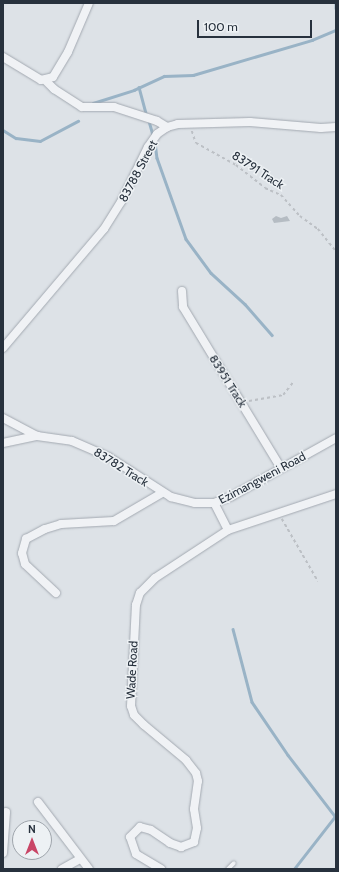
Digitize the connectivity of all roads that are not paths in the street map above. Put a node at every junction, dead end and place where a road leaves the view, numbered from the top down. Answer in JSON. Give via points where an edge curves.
{"nodes":[{"id":1,"x":89,"y":3,"type":"edge"},
{"id":2,"x":3,"y":56,"type":"edge"},
{"id":3,"x":46,"y":80,"type":"junction"},
{"id":4,"x":167,"y":127,"type":"junction"},
{"id":5,"x":336,"y":127,"type":"edge"},
{"id":6,"x":182,"y":291,"type":"dead end"},
{"id":7,"x":3,"y":348,"type":"edge"},
{"id":8,"x":3,"y":418,"type":"edge"},
{"id":9,"x":37,"y":436,"type":"junction"},
{"id":10,"x":336,"y":438,"type":"edge"},
{"id":11,"x":3,"y":443,"type":"edge"},
{"id":12,"x":281,"y":468,"type":"junction"},
{"id":13,"x":162,"y":493,"type":"junction"},
{"id":14,"x":336,"y":494,"type":"edge"},
{"id":15,"x":214,"y":503,"type":"junction"},
{"id":16,"x":228,"y":530,"type":"junction"},
{"id":17,"x":56,"y":593,"type":"dead end"},
{"id":18,"x":38,"y":802,"type":"dead end"},
{"id":19,"x":6,"y":812,"type":"dead end"},
{"id":20,"x":3,"y":853,"type":"edge"},
{"id":21,"x":80,"y":859,"type":"junction"},
{"id":22,"x":234,"y":863,"type":"dead end"},
{"id":23,"x":62,"y":869,"type":"edge"},
{"id":24,"x":89,"y":869,"type":"edge"},
{"id":25,"x":160,"y":869,"type":"edge"},
{"id":26,"x":228,"y":869,"type":"edge"}],
"edges":[{"from":1,"to":3,"type":"street","via":[[57,73]]},
{"from":2,"to":3,"type":"street","via":[[34,78]]},
{"from":3,"to":4,"type":"street","via":[[54,89],[82,107],[114,107],[157,121]]},
{"from":4,"to":5,"type":"street","via":[[192,123],[250,122]]},
{"from":4,"to":7,"type":"street","name":"83788 Street","via":[[157,134],[148,147],[121,202],[104,229]]},
{"from":6,"to":12,"type":"street","name":"83951 Track","via":[[183,307]]},
{"from":8,"to":9,"type":"street"},
{"from":9,"to":11,"type":"street","name":"83782 Track"},
{"from":9,"to":13,"type":"street","name":"83782 Track","via":[[58,438],[85,446],[108,457]]},
{"from":10,"to":12,"type":"street","name":"Ezimangweni Road"},
{"from":12,"to":15,"type":"street","name":"Ezimangweni Road","via":[[232,496]]},
{"from":13,"to":15,"type":"street","name":"83782 Track","via":[[195,503]]},
{"from":13,"to":17,"type":"street","via":[[114,521],[61,524],[26,539],[22,553],[25,564]]},
{"from":14,"to":16,"type":"street","name":"Wade Road"},
{"from":15,"to":16,"type":"street","name":"Ezimangweni Road"},
{"from":16,"to":25,"type":"street","name":"Wade Road","via":[[145,586],[136,605],[130,699],[134,716],[186,760],[196,773],[198,781],[194,809],[197,828],[194,842],[181,847],[151,830],[140,827],[130,837],[136,854]]},
{"from":18,"to":21,"type":"street"},
{"from":19,"to":20,"type":"street"},
{"from":21,"to":23,"type":"street"},
{"from":21,"to":24,"type":"street"},
{"from":22,"to":26,"type":"lane"}]}
